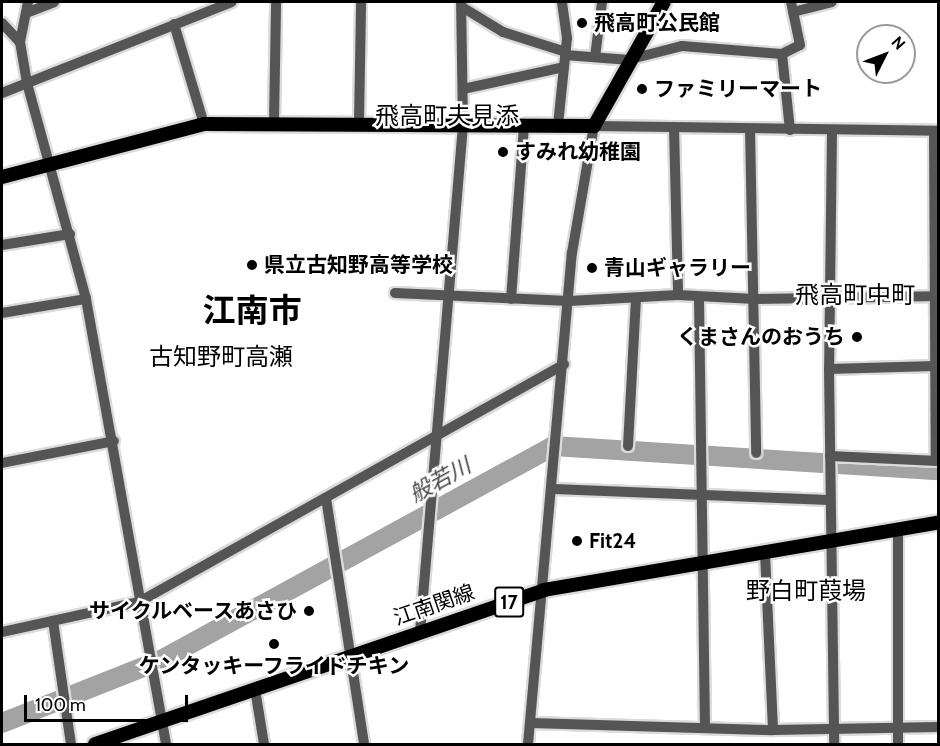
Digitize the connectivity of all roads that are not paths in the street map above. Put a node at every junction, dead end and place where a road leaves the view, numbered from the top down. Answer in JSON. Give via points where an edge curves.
{"nodes":[{"id":1,"x":54,"y":2,"type":"edge"},
{"id":2,"x":232,"y":2,"type":"edge"},
{"id":3,"x":276,"y":2,"type":"edge"},
{"id":4,"x":361,"y":2,"type":"edge"},
{"id":5,"x":562,"y":2,"type":"edge"},
{"id":6,"x":602,"y":2,"type":"edge"},
{"id":7,"x":664,"y":2,"type":"edge"},
{"id":8,"x":832,"y":2,"type":"edge"},
{"id":9,"x":461,"y":4,"type":"edge"},
{"id":10,"x":27,"y":7,"type":"edge"},
{"id":11,"x":792,"y":7,"type":"edge"},
{"id":12,"x":2,"y":23,"type":"edge"},
{"id":13,"x":174,"y":24,"type":"junction"},
{"id":14,"x":20,"y":42,"type":"junction"},
{"id":15,"x":565,"y":53,"type":"junction"},
{"id":16,"x":782,"y":54,"type":"junction"},
{"id":17,"x":595,"y":57,"type":"junction"},
{"id":18,"x":630,"y":60,"type":"junction"},
{"id":19,"x":564,"y":66,"type":"junction"},
{"id":20,"x":27,"y":83,"type":"junction"},
{"id":21,"x":463,"y":89,"type":"junction"},
{"id":22,"x":2,"y":93,"type":"edge"},
{"id":23,"x":274,"y":122,"type":"junction"},
{"id":24,"x":358,"y":122,"type":"junction"},
{"id":25,"x":204,"y":124,"type":"junction"},
{"id":26,"x":463,"y":125,"type":"junction"},
{"id":27,"x":524,"y":125,"type":"junction"},
{"id":28,"x":558,"y":125,"type":"junction"},
{"id":29,"x":594,"y":126,"type":"junction"},
{"id":30,"x":674,"y":127,"type":"junction"},
{"id":31,"x":750,"y":129,"type":"junction"},
{"id":32,"x":790,"y":130,"type":"junction"},
{"id":33,"x":832,"y":131,"type":"junction"},
{"id":34,"x":936,"y":131,"type":"edge"},
{"id":35,"x":50,"y":164,"type":"junction"},
{"id":36,"x":2,"y":177,"type":"edge"},
{"id":37,"x":70,"y":234,"type":"junction"},
{"id":38,"x":2,"y":245,"type":"edge"},
{"id":39,"x":395,"y":293,"type":"dead end"},
{"id":40,"x":678,"y":295,"type":"junction"},
{"id":41,"x":936,"y":296,"type":"edge"},
{"id":42,"x":447,"y":297,"type":"junction"},
{"id":43,"x":636,"y":297,"type":"junction"},
{"id":44,"x":830,"y":297,"type":"junction"},
{"id":45,"x":699,"y":298,"type":"junction"},
{"id":46,"x":86,"y":299,"type":"junction"},
{"id":47,"x":511,"y":299,"type":"junction"},
{"id":48,"x":755,"y":299,"type":"junction"},
{"id":49,"x":569,"y":302,"type":"junction"},
{"id":50,"x":2,"y":313,"type":"edge"},
{"id":51,"x":564,"y":364,"type":"junction"},
{"id":52,"x":935,"y":366,"type":"junction"},
{"id":53,"x":829,"y":369,"type":"junction"},
{"id":54,"x":434,"y":435,"type":"junction"},
{"id":55,"x":114,"y":441,"type":"junction"},
{"id":56,"x":628,"y":446,"type":"dead end"},
{"id":57,"x":756,"y":453,"type":"dead end"},
{"id":58,"x":830,"y":456,"type":"junction"},
{"id":59,"x":937,"y":461,"type":"edge"},
{"id":60,"x":2,"y":463,"type":"edge"},
{"id":61,"x":553,"y":489,"type":"junction"},
{"id":62,"x":700,"y":492,"type":"junction"},
{"id":63,"x":326,"y":498,"type":"junction"},
{"id":64,"x":830,"y":500,"type":"junction"},
{"id":65,"x":939,"y":523,"type":"edge"},
{"id":66,"x":898,"y":530,"type":"junction"},
{"id":67,"x":834,"y":541,"type":"junction"},
{"id":68,"x":765,"y":553,"type":"junction"},
{"id":69,"x":700,"y":562,"type":"junction"},
{"id":70,"x":544,"y":590,"type":"junction"},
{"id":71,"x":140,"y":602,"type":"junction"},
{"id":72,"x":53,"y":621,"type":"junction"},
{"id":73,"x":2,"y":632,"type":"edge"},
{"id":74,"x":420,"y":632,"type":"junction"},
{"id":75,"x":351,"y":656,"type":"junction"},
{"id":76,"x":255,"y":689,"type":"junction"},
{"id":77,"x":162,"y":721,"type":"junction"},
{"id":78,"x":531,"y":723,"type":"junction"},
{"id":79,"x":705,"y":726,"type":"junction"},
{"id":80,"x":939,"y":727,"type":"edge"},
{"id":81,"x":898,"y":728,"type":"junction"},
{"id":82,"x":834,"y":729,"type":"junction"},
{"id":83,"x":772,"y":730,"type":"junction"},
{"id":84,"x":71,"y":744,"type":"edge"},
{"id":85,"x":95,"y":744,"type":"edge"},
{"id":86,"x":166,"y":744,"type":"edge"},
{"id":87,"x":264,"y":744,"type":"edge"},
{"id":88,"x":364,"y":744,"type":"edge"},
{"id":89,"x":528,"y":744,"type":"edge"},
{"id":90,"x":834,"y":744,"type":"edge"},
{"id":91,"x":898,"y":744,"type":"edge"}],
"edges":[{"from":1,"to":10,"type":"street"},
{"from":2,"to":13,"type":"street"},
{"from":3,"to":23,"type":"street"},
{"from":4,"to":24,"type":"street"},
{"from":5,"to":15,"type":"street"},
{"from":6,"to":17,"type":"street"},
{"from":7,"to":18,"type":"main road"},
{"from":8,"to":11,"type":"street"},
{"from":9,"to":15,"type":"street","via":[[503,32]]},
{"from":9,"to":21,"type":"street"},
{"from":10,"to":14,"type":"street"},
{"from":11,"to":16,"type":"street","via":[[800,45]]},
{"from":12,"to":14,"type":"street"},
{"from":13,"to":20,"type":"street"},
{"from":13,"to":25,"type":"street"},
{"from":14,"to":20,"type":"street"},
{"from":15,"to":17,"type":"street"},
{"from":15,"to":19,"type":"street"},
{"from":16,"to":18,"type":"street","via":[[682,46]]},
{"from":16,"to":32,"type":"street"},
{"from":17,"to":18,"type":"street"},
{"from":18,"to":29,"type":"main road"},
{"from":19,"to":21,"type":"street"},
{"from":19,"to":28,"type":"street"},
{"from":20,"to":22,"type":"street"},
{"from":20,"to":35,"type":"street"},
{"from":21,"to":26,"type":"street"},
{"from":23,"to":24,"type":"main road"},
{"from":23,"to":25,"type":"main road"},
{"from":24,"to":26,"type":"main road"},
{"from":25,"to":35,"type":"main road"},
{"from":26,"to":27,"type":"main road"},
{"from":26,"to":42,"type":"street"},
{"from":27,"to":28,"type":"main road"},
{"from":27,"to":47,"type":"street"},
{"from":28,"to":29,"type":"main road"},
{"from":29,"to":30,"type":"street"},
{"from":29,"to":49,"type":"street","via":[[572,253]]},
{"from":30,"to":31,"type":"street"},
{"from":30,"to":40,"type":"street"},
{"from":31,"to":32,"type":"street"},
{"from":31,"to":48,"type":"street"},
{"from":32,"to":33,"type":"street"},
{"from":33,"to":34,"type":"street"},
{"from":33,"to":44,"type":"street"},
{"from":34,"to":41,"type":"street"},
{"from":35,"to":36,"type":"main road"},
{"from":35,"to":37,"type":"street"},
{"from":37,"to":38,"type":"street"},
{"from":37,"to":46,"type":"street"},
{"from":39,"to":42,"type":"street"},
{"from":40,"to":43,"type":"street"},
{"from":40,"to":45,"type":"street"},
{"from":41,"to":44,"type":"street"},
{"from":41,"to":52,"type":"street"},
{"from":42,"to":47,"type":"street"},
{"from":42,"to":54,"type":"street"},
{"from":43,"to":49,"type":"street"},
{"from":43,"to":56,"type":"street"},
{"from":44,"to":48,"type":"street"},
{"from":44,"to":53,"type":"street"},
{"from":45,"to":48,"type":"street"},
{"from":45,"to":62,"type":"street"},
{"from":46,"to":50,"type":"street"},
{"from":46,"to":55,"type":"street"},
{"from":47,"to":49,"type":"street"},
{"from":48,"to":57,"type":"street"},
{"from":49,"to":51,"type":"street"},
{"from":51,"to":54,"type":"street"},
{"from":51,"to":61,"type":"street"},
{"from":52,"to":53,"type":"street"},
{"from":52,"to":59,"type":"street"},
{"from":53,"to":58,"type":"street"},
{"from":54,"to":63,"type":"street"},
{"from":54,"to":74,"type":"street"},
{"from":55,"to":60,"type":"street"},
{"from":55,"to":71,"type":"street"},
{"from":58,"to":59,"type":"street"},
{"from":58,"to":64,"type":"street"},
{"from":61,"to":62,"type":"street"},
{"from":61,"to":70,"type":"street"},
{"from":62,"to":64,"type":"street"},
{"from":62,"to":69,"type":"street"},
{"from":63,"to":71,"type":"street"},
{"from":63,"to":75,"type":"street"},
{"from":64,"to":67,"type":"street"},
{"from":65,"to":66,"type":"main road","name":"江南関線","number":"17"},
{"from":66,"to":67,"type":"main road","name":"江南関線","number":"17"},
{"from":66,"to":81,"type":"street"},
{"from":67,"to":68,"type":"main road","name":"江南関線","number":"17"},
{"from":67,"to":82,"type":"street"},
{"from":68,"to":69,"type":"main road","name":"江南関線","number":"17"},
{"from":68,"to":83,"type":"street"},
{"from":69,"to":70,"type":"main road","name":"江南関線","number":"17"},
{"from":69,"to":79,"type":"street"},
{"from":70,"to":74,"type":"main road","name":"江南関線","number":"17"},
{"from":70,"to":78,"type":"street"},
{"from":71,"to":72,"type":"street"},
{"from":71,"to":77,"type":"street"},
{"from":72,"to":73,"type":"street"},
{"from":72,"to":84,"type":"street"},
{"from":74,"to":75,"type":"main road","name":"江南関線","number":"17"},
{"from":75,"to":76,"type":"main road","name":"江南関線","number":"17"},
{"from":75,"to":88,"type":"street"},
{"from":76,"to":77,"type":"main road","name":"江南関線","number":"17"},
{"from":76,"to":87,"type":"street"},
{"from":77,"to":85,"type":"main road","name":"江南関線","number":"17"},
{"from":77,"to":86,"type":"street"},
{"from":78,"to":79,"type":"street"},
{"from":78,"to":89,"type":"street"},
{"from":79,"to":83,"type":"street"},
{"from":80,"to":81,"type":"street"},
{"from":81,"to":82,"type":"street"},
{"from":81,"to":91,"type":"street"},
{"from":82,"to":83,"type":"street"},
{"from":82,"to":90,"type":"street"}]}
